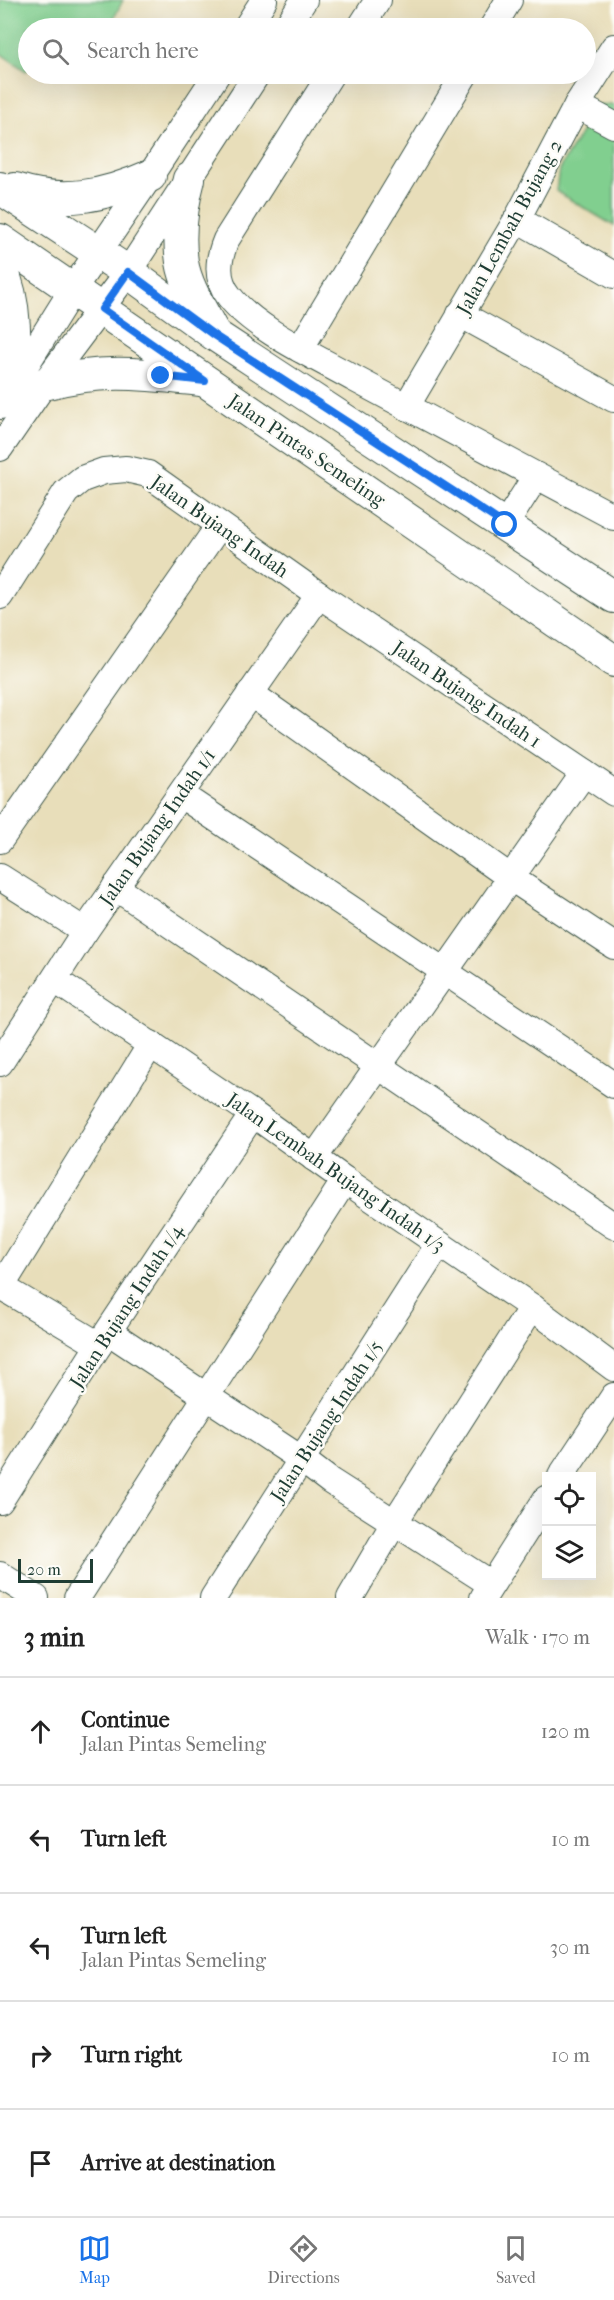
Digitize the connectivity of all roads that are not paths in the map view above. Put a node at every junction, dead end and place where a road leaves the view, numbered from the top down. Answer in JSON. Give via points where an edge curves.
{"nodes":[{"id":1,"x":264,"y":0,"type":"edge"},
{"id":2,"x":304,"y":0,"type":"edge"},
{"id":3,"x":378,"y":0,"type":"edge"},
{"id":4,"x":509,"y":0,"type":"edge"},
{"id":5,"x":252,"y":18,"type":"edge"},
{"id":6,"x":292,"y":18,"type":"edge"},
{"id":7,"x":366,"y":18,"type":"edge"},
{"id":8,"x":498,"y":18,"type":"edge"},
{"id":9,"x":614,"y":47,"type":"edge"},
{"id":10,"x":596,"y":75,"type":"edge"},
{"id":11,"x":210,"y":84,"type":"edge"},
{"id":12,"x":251,"y":84,"type":"edge"},
{"id":13,"x":325,"y":84,"type":"edge"},
{"id":14,"x":459,"y":84,"type":"edge"},
{"id":15,"x":590,"y":84,"type":"edge"},
{"id":16,"x":577,"y":105,"type":"junction"},
{"id":17,"x":614,"y":125,"type":"edge"},
{"id":18,"x":150,"y":176,"type":"junction"},
{"id":19,"x":189,"y":179,"type":"junction"},
{"id":20,"x":0,"y":186,"type":"edge"},
{"id":21,"x":517,"y":219,"type":"junction"},
{"id":22,"x":0,"y":240,"type":"edge"},
{"id":23,"x":99,"y":252,"type":"junction"},
{"id":24,"x":0,"y":265,"type":"edge"},
{"id":25,"x":128,"y":272,"type":"junction"},
{"id":26,"x":614,"y":275,"type":"edge"},
{"id":27,"x":73,"y":289,"type":"junction"},
{"id":28,"x":102,"y":309,"type":"junction"},
{"id":29,"x":460,"y":314,"type":"junction"},
{"id":30,"x":215,"y":336,"type":"junction"},
{"id":31,"x":300,"y":349,"type":"junction"},
{"id":32,"x":205,"y":381,"type":"junction"},
{"id":33,"x":44,"y":384,"type":"junction"},
{"id":34,"x":6,"y":397,"type":"edge"},
{"id":35,"x":614,"y":399,"type":"edge"},
{"id":36,"x":406,"y":407,"type":"junction"},
{"id":37,"x":0,"y":448,"type":"edge"},
{"id":38,"x":536,"y":476,"type":"junction"},
{"id":39,"x":614,"y":517,"type":"edge"},
{"id":40,"x":505,"y":525,"type":"junction"},
{"id":41,"x":219,"y":526,"type":"junction"},
{"id":42,"x":319,"y":595,"type":"junction"},
{"id":43,"x":0,"y":596,"type":"edge"},
{"id":44,"x":614,"y":597,"type":"edge"},
{"id":45,"x":614,"y":661,"type":"edge"},
{"id":46,"x":250,"y":693,"type":"junction"},
{"id":47,"x":584,"y":773,"type":"junction"},
{"id":48,"x":614,"y":793,"type":"edge"},
{"id":49,"x":181,"y":795,"type":"junction"},
{"id":50,"x":0,"y":840,"type":"edge"},
{"id":51,"x":0,"y":877,"type":"edge"},
{"id":52,"x":511,"y":878,"type":"junction"},
{"id":53,"x":115,"y":888,"type":"junction"},
{"id":54,"x":85,"y":931,"type":"junction"},
{"id":55,"x":614,"y":946,"type":"edge"},
{"id":56,"x":445,"y":972,"type":"junction"},
{"id":57,"x":55,"y":980,"type":"junction"},
{"id":58,"x":152,"y":1044,"type":"junction"},
{"id":59,"x":0,"y":1063,"type":"edge"},
{"id":60,"x":378,"y":1067,"type":"junction"},
{"id":61,"x":614,"y":1085,"type":"edge"},
{"id":62,"x":253,"y":1114,"type":"junction"},
{"id":63,"x":315,"y":1158,"type":"junction"},
{"id":64,"x":345,"y":1180,"type":"junction"},
{"id":65,"x":614,"y":1226,"type":"edge"},
{"id":66,"x":439,"y":1244,"type":"junction"},
{"id":67,"x":0,"y":1287,"type":"edge"},
{"id":68,"x":532,"y":1307,"type":"junction"},
{"id":69,"x":104,"y":1338,"type":"junction"},
{"id":70,"x":614,"y":1368,"type":"edge"},
{"id":71,"x":207,"y":1396,"type":"junction"},
{"id":72,"x":614,"y":1396,"type":"edge"},
{"id":73,"x":301,"y":1459,"type":"junction"},
{"id":74,"x":564,"y":1472,"type":"edge"},
{"id":75,"x":0,"y":1501,"type":"edge"},
{"id":76,"x":542,"y":1505,"type":"edge"},
{"id":77,"x":394,"y":1523,"type":"junction"},
{"id":78,"x":2,"y":1581,"type":"edge"},
{"id":79,"x":487,"y":1591,"type":"edge"},
{"id":80,"x":36,"y":1598,"type":"edge"},
{"id":81,"x":77,"y":1598,"type":"edge"},
{"id":82,"x":213,"y":1598,"type":"edge"},
{"id":83,"x":350,"y":1598,"type":"edge"}],
"edges":[{"from":1,"to":5,"type":"street"},
{"from":2,"to":6,"type":"street"},
{"from":3,"to":7,"type":"street"},
{"from":4,"to":8,"type":"street"},
{"from":9,"to":10,"type":"street","name":"Jalan Lembah Bujang 2"},
{"from":11,"to":18,"type":"street"},
{"from":12,"to":19,"type":"street"},
{"from":13,"to":31,"type":"street","via":[[219,257],[219,273],[226,293],[239,308]]},
{"from":14,"to":31,"type":"street"},
{"from":15,"to":16,"type":"street","name":"Jalan Lembah Bujang 2"},
{"from":16,"to":17,"type":"street"},
{"from":16,"to":21,"type":"street","name":"Jalan Lembah Bujang 2"},
{"from":18,"to":20,"type":"main road","via":[[105,194],[64,199]]},
{"from":18,"to":23,"type":"street"},
{"from":19,"to":25,"type":"street"},
{"from":19,"to":30,"type":"main road","via":[[181,229],[182,263]]},
{"from":20,"to":23,"type":"main road"},
{"from":21,"to":26,"type":"street"},
{"from":21,"to":29,"type":"street","name":"Jalan Lembah Bujang 2"},
{"from":22,"to":27,"type":"main road","name":"Jalan Pintas Semeling"},
{"from":23,"to":25,"type":"main road"},
{"from":23,"to":27,"type":"street"},
{"from":24,"to":34,"type":"main road","via":[[13,311]]},
{"from":25,"to":28,"type":"street"},
{"from":25,"to":30,"type":"main road"},
{"from":27,"to":28,"type":"main road","name":"Jalan Pintas Semeling"},
{"from":27,"to":34,"type":"street"},
{"from":28,"to":32,"type":"main road","name":"Jalan Pintas Semeling"},
{"from":28,"to":33,"type":"street"},
{"from":29,"to":35,"type":"street"},
{"from":29,"to":36,"type":"street","name":"Jalan Lembah Bujang 2"},
{"from":30,"to":40,"type":"main road"},
{"from":31,"to":36,"type":"street"},
{"from":32,"to":33,"type":"main road","via":[[103,373]]},
{"from":32,"to":45,"type":"main road","name":"Jalan Pintas Semeling"},
{"from":33,"to":37,"type":"street"},
{"from":36,"to":38,"type":"street"},
{"from":38,"to":39,"type":"street"},
{"from":38,"to":40,"type":"street"},
{"from":40,"to":44,"type":"main road"},
{"from":41,"to":42,"type":"street","name":"Jalan Bujang Indah"},
{"from":41,"to":43,"type":"street","name":"Jalan Bujang Indah","via":[[148,474],[126,469],[104,471],[82,479],[66,492]]},
{"from":41,"to":50,"type":"street"},
{"from":42,"to":46,"type":"street","name":"Jalan Bujang Indah 1/1"},
{"from":42,"to":47,"type":"street","name":"Jalan Bujang Indah 1"},
{"from":46,"to":49,"type":"street","name":"Jalan Bujang Indah 1/1"},
{"from":46,"to":52,"type":"street"},
{"from":47,"to":48,"type":"street","name":"Jalan Bujang Indah 1"},
{"from":47,"to":52,"type":"street"},
{"from":49,"to":53,"type":"street","name":"Jalan Bujang Indah 1/1"},
{"from":49,"to":56,"type":"street"},
{"from":51,"to":54,"type":"street"},
{"from":52,"to":55,"type":"street"},
{"from":52,"to":56,"type":"street"},
{"from":53,"to":54,"type":"street","name":"Jalan Bujang Indah 1/1"},
{"from":53,"to":60,"type":"street"},
{"from":54,"to":57,"type":"street","name":"Jalan Bujang Indah 1/1"},
{"from":56,"to":60,"type":"street"},
{"from":56,"to":61,"type":"street"},
{"from":57,"to":58,"type":"street","name":"Jalan Lembah Bujang Indah 1/3"},
{"from":57,"to":59,"type":"street","name":"Jalan Bujang Indah 1/1"},
{"from":58,"to":62,"type":"street","name":"Jalan Lembah Bujang Indah 1/3"},
{"from":58,"to":67,"type":"street"},
{"from":60,"to":63,"type":"street"},
{"from":60,"to":65,"type":"street"},
{"from":62,"to":63,"type":"street","name":"Jalan Lembah Bujang Indah 1/3"},
{"from":62,"to":69,"type":"street","name":"Jalan Bujang Indah 1/4"},
{"from":63,"to":64,"type":"street","name":"Jalan Lembah Bujang Indah 1/3"},
{"from":64,"to":66,"type":"street","name":"Jalan Lembah Bujang Indah 1/3"},
{"from":64,"to":71,"type":"street"},
{"from":66,"to":68,"type":"street","name":"Jalan Lembah Bujang Indah 1/3"},
{"from":66,"to":73,"type":"street","name":"Jalan Bujang Indah 1/5"},
{"from":67,"to":69,"type":"street"},
{"from":68,"to":70,"type":"street","name":"Jalan Lembah Bujang Indah 1/3"},
{"from":68,"to":77,"type":"street"},
{"from":69,"to":71,"type":"street"},
{"from":69,"to":75,"type":"street","name":"Jalan Bujang Indah 1/4"},
{"from":71,"to":73,"type":"street"},
{"from":71,"to":81,"type":"street"},
{"from":72,"to":74,"type":"street"},
{"from":73,"to":77,"type":"street"},
{"from":73,"to":82,"type":"street","name":"Jalan Bujang Indah 1/5"},
{"from":76,"to":79,"type":"street"},
{"from":77,"to":79,"type":"street"},
{"from":77,"to":83,"type":"street"},
{"from":78,"to":80,"type":"street"}]}
